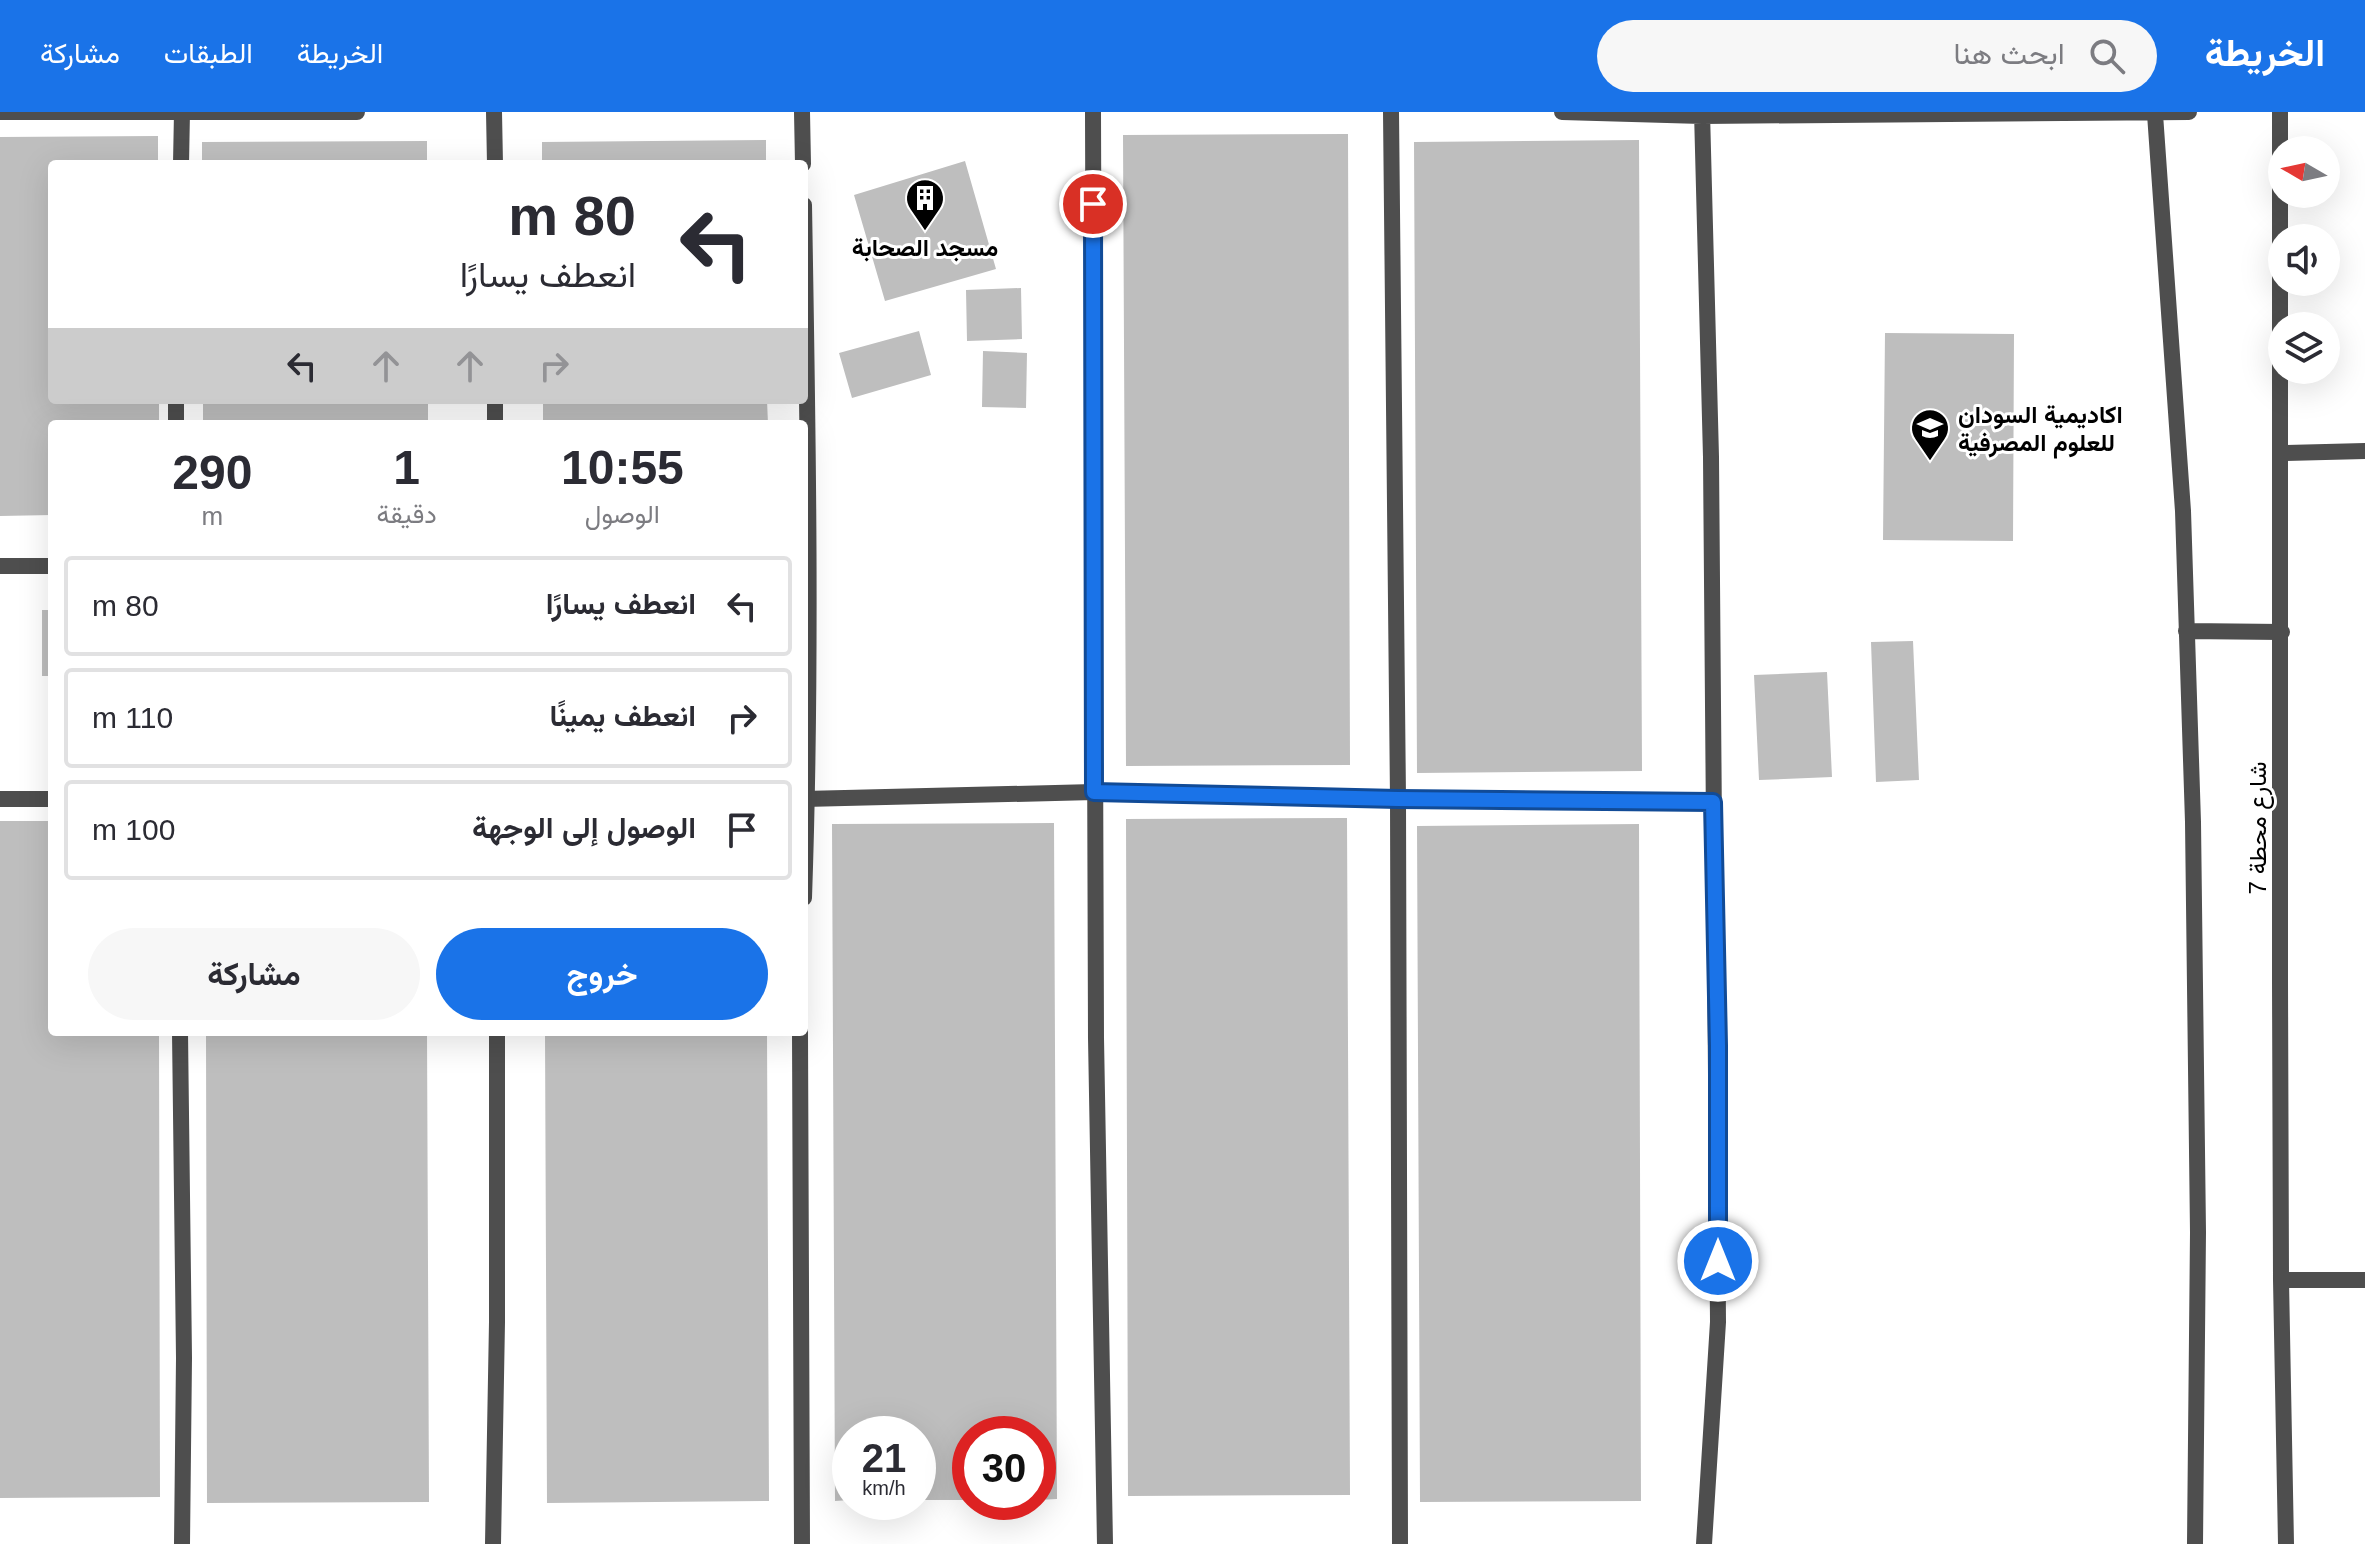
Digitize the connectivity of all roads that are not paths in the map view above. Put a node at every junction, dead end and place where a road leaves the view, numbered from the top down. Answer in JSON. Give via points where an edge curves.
{"nodes":[{"id":1,"x":0,"y":112,"type":"edge"},
{"id":2,"x":357,"y":112,"type":"edge"},
{"id":3,"x":494,"y":112,"type":"edge"},
{"id":4,"x":802,"y":112,"type":"edge"},
{"id":5,"x":1093,"y":112,"type":"edge"},
{"id":6,"x":1391,"y":112,"type":"edge"},
{"id":7,"x":1562,"y":112,"type":"edge"},
{"id":8,"x":2189,"y":112,"type":"edge"},
{"id":9,"x":2279,"y":112,"type":"edge"},
{"id":10,"x":182,"y":113,"type":"edge"},
{"id":11,"x":1702,"y":114,"type":"edge"},
{"id":12,"x":2155,"y":114,"type":"edge"},
{"id":13,"x":181,"y":160,"type":"edge"},
{"id":14,"x":495,"y":160,"type":"edge"},
{"id":15,"x":803,"y":160,"type":"edge"},
{"id":16,"x":2365,"y":451,"type":"edge"},
{"id":17,"x":2281,"y":453,"type":"junction"},
{"id":18,"x":0,"y":566,"type":"edge"},
{"id":19,"x":48,"y":566,"type":"edge"},
{"id":20,"x":2186,"y":631,"type":"junction"},
{"id":21,"x":2282,"y":632,"type":"junction"},
{"id":22,"x":1094,"y":792,"type":"junction"},
{"id":23,"x":0,"y":799,"type":"edge"},
{"id":24,"x":48,"y":799,"type":"edge"},
{"id":25,"x":808,"y":799,"type":"edge"},
{"id":26,"x":1398,"y":799,"type":"junction"},
{"id":27,"x":1713,"y":802,"type":"junction"},
{"id":28,"x":180,"y":1036,"type":"edge"},
{"id":29,"x":497,"y":1036,"type":"edge"},
{"id":30,"x":800,"y":1036,"type":"edge"},
{"id":31,"x":2281,"y":1280,"type":"junction"},
{"id":32,"x":2365,"y":1280,"type":"edge"},
{"id":33,"x":182,"y":1544,"type":"edge"},
{"id":34,"x":493,"y":1544,"type":"edge"},
{"id":35,"x":802,"y":1544,"type":"edge"},
{"id":36,"x":1105,"y":1544,"type":"edge"},
{"id":37,"x":1400,"y":1544,"type":"edge"},
{"id":38,"x":1704,"y":1544,"type":"edge"},
{"id":39,"x":2195,"y":1544,"type":"edge"},
{"id":40,"x":2286,"y":1544,"type":"edge"}],
"edges":[{"from":1,"to":10,"type":"street"},
{"from":2,"to":10,"type":"street"},
{"from":3,"to":14,"type":"street"},
{"from":4,"to":15,"type":"street"},
{"from":5,"to":22,"type":"street"},
{"from":6,"to":26,"type":"street"},
{"from":7,"to":11,"type":"street"},
{"from":8,"to":12,"type":"street"},
{"from":9,"to":17,"type":"street","name":"شارع محطة 7"},
{"from":10,"to":13,"type":"street"},
{"from":11,"to":12,"type":"street"},
{"from":11,"to":27,"type":"street"},
{"from":12,"to":20,"type":"street","via":[[2183,511]]},
{"from":16,"to":17,"type":"street"},
{"from":17,"to":21,"type":"street","name":"شارع محطة 7"},
{"from":18,"to":19,"type":"street"},
{"from":20,"to":21,"type":"street"},
{"from":20,"to":39,"type":"street","via":[[2198,1232]]},
{"from":21,"to":31,"type":"street","name":"شارع محطة 7"},
{"from":22,"to":25,"type":"street"},
{"from":22,"to":26,"type":"street"},
{"from":22,"to":36,"type":"street"},
{"from":23,"to":24,"type":"street"},
{"from":26,"to":27,"type":"street"},
{"from":26,"to":37,"type":"street"},
{"from":27,"to":38,"type":"street","via":[[1718,1322]]},
{"from":28,"to":33,"type":"street"},
{"from":29,"to":34,"type":"street"},
{"from":30,"to":35,"type":"street"},
{"from":31,"to":32,"type":"street"},
{"from":31,"to":40,"type":"street","name":"شارع محطة 7"}]}
